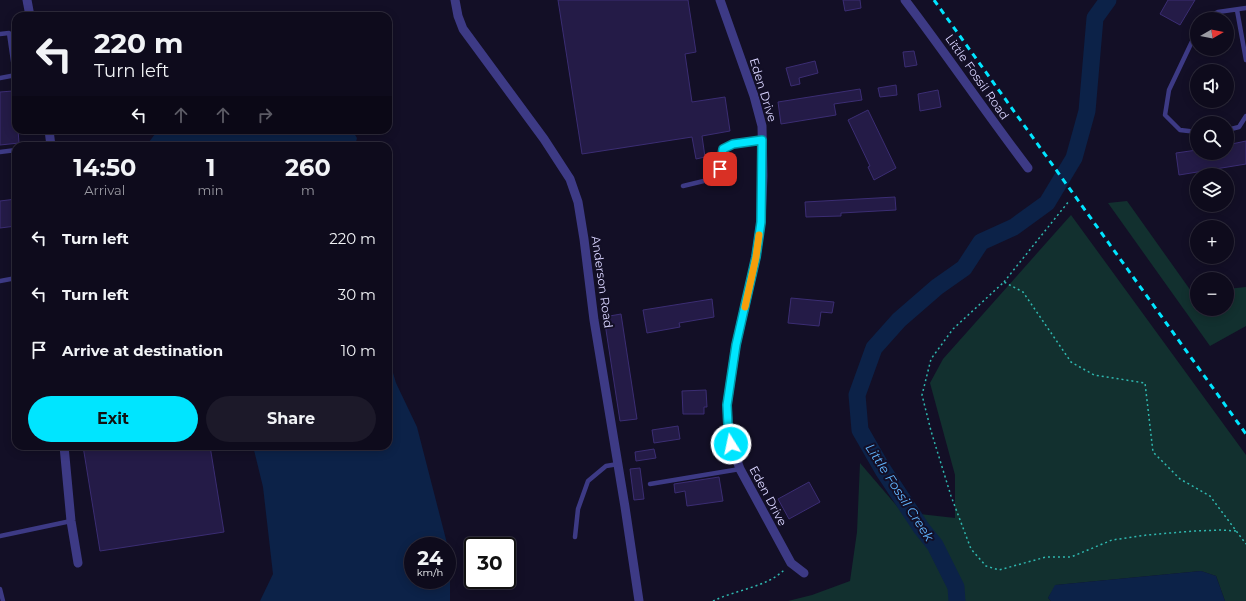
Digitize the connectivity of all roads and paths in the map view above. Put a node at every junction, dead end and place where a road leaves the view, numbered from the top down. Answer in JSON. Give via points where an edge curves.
{"nodes":[{"id":1,"x":27,"y":0,"type":"edge"},
{"id":2,"x":455,"y":0,"type":"edge"},
{"id":3,"x":720,"y":0,"type":"edge"},
{"id":4,"x":905,"y":0,"type":"edge"},
{"id":5,"x":1246,"y":8,"type":"edge"},
{"id":6,"x":1236,"y":10,"type":"junction"},
{"id":7,"x":29,"y":12,"type":"edge"},
{"id":8,"x":1218,"y":12,"type":"edge"},
{"id":9,"x":0,"y":34,"type":"edge"},
{"id":10,"x":1190,"y":46,"type":"edge"},
{"id":11,"x":12,"y":50,"type":"edge"},
{"id":12,"x":1246,"y":60,"type":"edge"},
{"id":13,"x":12,"y":76,"type":"edge"},
{"id":14,"x":0,"y":78,"type":"edge"},
{"id":15,"x":1246,"y":116,"type":"edge"},
{"id":16,"x":1234,"y":128,"type":"edge"},
{"id":17,"x":1190,"y":131,"type":"edge"},
{"id":18,"x":762,"y":140,"type":"junction"},
{"id":19,"x":12,"y":150,"type":"edge"},
{"id":20,"x":0,"y":152,"type":"edge"},
{"id":21,"x":1028,"y":168,"type":"dead end"},
{"id":22,"x":683,"y":186,"type":"dead end"},
{"id":23,"x":1069,"y":201,"type":"dead end"},
{"id":24,"x":12,"y":279,"type":"edge"},
{"id":25,"x":0,"y":281,"type":"edge"},
{"id":26,"x":1004,"y":282,"type":"junction"},
{"id":27,"x":64,"y":450,"type":"edge"},
{"id":28,"x":618,"y":464,"type":"junction"},
{"id":29,"x":740,"y":469,"type":"junction"},
{"id":30,"x":650,"y":484,"type":"dead end"},
{"id":31,"x":71,"y":521,"type":"junction"},
{"id":32,"x":1236,"y":531,"type":"junction"},
{"id":33,"x":0,"y":536,"type":"edge"},
{"id":34,"x":575,"y":537,"type":"dead end"},
{"id":35,"x":1246,"y":544,"type":"edge"},
{"id":36,"x":78,"y":563,"type":"dead end"},
{"id":37,"x":791,"y":563,"type":"junction"},
{"id":38,"x":804,"y":572,"type":"dead end"},
{"id":39,"x":0,"y":589,"type":"edge"},
{"id":40,"x":3,"y":601,"type":"edge"},
{"id":41,"x":638,"y":601,"type":"edge"},
{"id":42,"x":713,"y":601,"type":"edge"}],
"edges":[{"from":1,"to":7,"type":"street"},
{"from":2,"to":28,"type":"street","name":"Anderson Road","via":[[463,29],[544,139],[570,179],[578,202]]},
{"from":3,"to":18,"type":"street","name":"Eden Drive","via":[[754,96],[762,126]]},
{"from":4,"to":21,"type":"street","name":"Little Fossil Road"},
{"from":5,"to":6,"type":"lane"},
{"from":6,"to":8,"type":"lane"},
{"from":6,"to":12,"type":"lane"},
{"from":9,"to":11,"type":"lane","via":[[9,32]]},
{"from":10,"to":17,"type":"lane","via":[[1169,90],[1165,115],[1180,130]]},
{"from":13,"to":14,"type":"lane"},
{"from":15,"to":16,"type":"lane","via":[[1239,127]]},
{"from":18,"to":22,"type":"lane","via":[[733,144],[723,149],[720,169],[712,179]]},
{"from":18,"to":29,"type":"street","name":"Eden Drive","via":[[761,222],[756,257],[736,345],[727,405],[731,444]]},
{"from":19,"to":20,"type":"lane"},
{"from":23,"to":26,"type":"path"},
{"from":24,"to":25,"type":"lane"},
{"from":26,"to":32,"type":"path","via":[[1024,292],[1071,362],[1094,375],[1145,383],[1153,452],[1180,479],[1210,496]]},
{"from":26,"to":32,"type":"path","via":[[953,329],[931,359],[922,395],[951,496],[972,549],[986,566],[999,570],[1046,557],[1071,557],[1112,540],[1147,535]]},
{"from":27,"to":31,"type":"street"},
{"from":28,"to":34,"type":"lane","via":[[606,466],[588,481],[578,509]]},
{"from":28,"to":41,"type":"street","name":"Anderson Road"},
{"from":29,"to":30,"type":"lane"},
{"from":29,"to":37,"type":"street","name":"Eden Drive"},
{"from":31,"to":33,"type":"lane"},
{"from":31,"to":36,"type":"street"},
{"from":32,"to":35,"type":"path"},
{"from":37,"to":38,"type":"street","name":"Eden Drive"},
{"from":37,"to":42,"type":"path","via":[[776,577]]},
{"from":39,"to":40,"type":"lane"}]}
